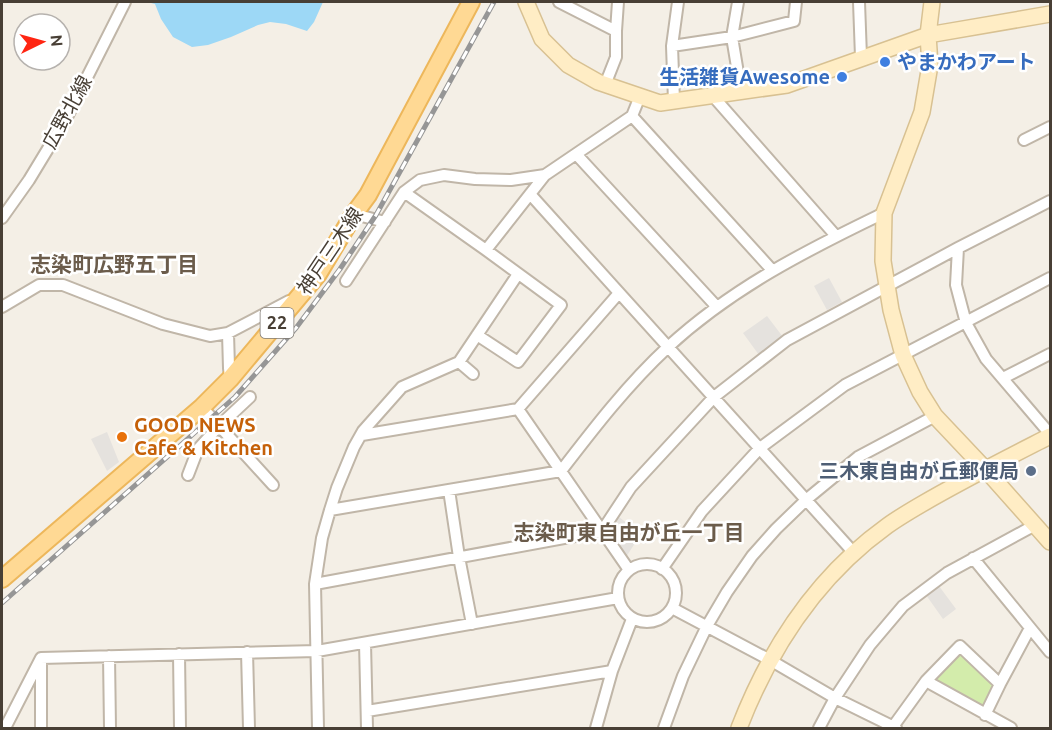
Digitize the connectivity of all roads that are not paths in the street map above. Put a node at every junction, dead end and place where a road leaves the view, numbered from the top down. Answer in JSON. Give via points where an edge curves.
{"nodes":[{"id":1,"x":125,"y":2,"type":"edge"},
{"id":2,"x":471,"y":2,"type":"edge"},
{"id":3,"x":526,"y":2,"type":"edge"},
{"id":4,"x":559,"y":2,"type":"edge"},
{"id":5,"x":618,"y":2,"type":"edge"},
{"id":6,"x":678,"y":2,"type":"edge"},
{"id":7,"x":738,"y":2,"type":"edge"},
{"id":8,"x":796,"y":2,"type":"edge"},
{"id":9,"x":859,"y":2,"type":"edge"},
{"id":10,"x":932,"y":2,"type":"edge"},
{"id":11,"x":1050,"y":14,"type":"edge"},
{"id":12,"x":616,"y":31,"type":"junction"},
{"id":13,"x":928,"y":35,"type":"junction"},
{"id":14,"x":732,"y":37,"type":"junction"},
{"id":15,"x":672,"y":46,"type":"junction"},
{"id":16,"x":861,"y":57,"type":"junction"},
{"id":17,"x":604,"y":85,"type":"junction"},
{"id":18,"x":741,"y":91,"type":"junction"},
{"id":19,"x":712,"y":95,"type":"junction"},
{"id":20,"x":640,"y":96,"type":"junction"},
{"id":21,"x":674,"y":101,"type":"junction"},
{"id":22,"x":632,"y":116,"type":"junction"},
{"id":23,"x":1050,"y":127,"type":"edge"},
{"id":24,"x":1024,"y":140,"type":"dead end"},
{"id":25,"x":576,"y":154,"type":"junction"},
{"id":26,"x":545,"y":175,"type":"junction"},
{"id":27,"x":404,"y":192,"type":"junction"},
{"id":28,"x":530,"y":194,"type":"junction"},
{"id":29,"x":1050,"y":201,"type":"edge"},
{"id":30,"x":884,"y":213,"type":"junction"},
{"id":31,"x":354,"y":214,"type":"junction"},
{"id":32,"x":2,"y":218,"type":"edge"},
{"id":33,"x":385,"y":222,"type":"junction"},
{"id":34,"x":836,"y":236,"type":"junction"},
{"id":35,"x":958,"y":248,"type":"junction"},
{"id":36,"x":486,"y":250,"type":"junction"},
{"id":37,"x":772,"y":270,"type":"junction"},
{"id":38,"x":518,"y":274,"type":"junction"},
{"id":39,"x":1050,"y":278,"type":"edge"},
{"id":40,"x":346,"y":281,"type":"dead end"},
{"id":41,"x":886,"y":287,"type":"junction"},
{"id":42,"x":620,"y":293,"type":"junction"},
{"id":43,"x":297,"y":300,"type":"junction"},
{"id":44,"x":2,"y":307,"type":"edge"},
{"id":45,"x":717,"y":307,"type":"junction"},
{"id":46,"x":966,"y":323,"type":"junction"},
{"id":47,"x":228,"y":333,"type":"junction"},
{"id":48,"x":477,"y":335,"type":"junction"},
{"id":49,"x":668,"y":347,"type":"junction"},
{"id":50,"x":1050,"y":354,"type":"edge"},
{"id":51,"x":903,"y":355,"type":"junction"},
{"id":52,"x":459,"y":362,"type":"junction"},
{"id":53,"x":473,"y":374,"type":"dead end"},
{"id":54,"x":1003,"y":378,"type":"junction"},
{"id":55,"x":231,"y":379,"type":"junction"},
{"id":56,"x":250,"y":397,"type":"dead end"},
{"id":57,"x":714,"y":397,"type":"junction"},
{"id":58,"x":202,"y":407,"type":"junction"},
{"id":59,"x":518,"y":409,"type":"junction"},
{"id":60,"x":935,"y":416,"type":"junction"},
{"id":61,"x":219,"y":426,"type":"junction"},
{"id":62,"x":362,"y":435,"type":"junction"},
{"id":63,"x":1050,"y":435,"type":"edge"},
{"id":64,"x":760,"y":448,"type":"junction"},
{"id":65,"x":986,"y":470,"type":"junction"},
{"id":66,"x":561,"y":471,"type":"junction"},
{"id":67,"x":188,"y":476,"type":"dead end"},
{"id":68,"x":273,"y":485,"type":"dead end"},
{"id":69,"x":449,"y":490,"type":"junction"},
{"id":70,"x":807,"y":500,"type":"junction"},
{"id":71,"x":330,"y":510,"type":"junction"},
{"id":72,"x":1035,"y":525,"type":"junction"},
{"id":73,"x":602,"y":531,"type":"junction"},
{"id":74,"x":1050,"y":542,"type":"edge"},
{"id":75,"x":854,"y":553,"type":"junction"},
{"id":76,"x":459,"y":557,"type":"junction"},
{"id":77,"x":973,"y":558,"type":"junction"},
{"id":78,"x":662,"y":569,"type":"junction"},
{"id":79,"x":629,"y":570,"type":"junction"},
{"id":80,"x":2,"y":579,"type":"edge"},
{"id":81,"x":315,"y":584,"type":"junction"},
{"id":82,"x":618,"y":598,"type":"junction"},
{"id":83,"x":672,"y":608,"type":"junction"},
{"id":84,"x":632,"y":619,"type":"junction"},
{"id":85,"x":472,"y":624,"type":"junction"},
{"id":86,"x":707,"y":626,"type":"junction"},
{"id":87,"x":1030,"y":628,"type":"junction"},
{"id":88,"x":366,"y":643,"type":"junction"},
{"id":89,"x":317,"y":651,"type":"junction"},
{"id":90,"x":247,"y":652,"type":"junction"},
{"id":91,"x":1050,"y":652,"type":"edge"},
{"id":92,"x":179,"y":654,"type":"junction"},
{"id":93,"x":109,"y":656,"type":"junction"},
{"id":94,"x":41,"y":658,"type":"junction"},
{"id":95,"x":770,"y":660,"type":"junction"},
{"id":96,"x":612,"y":671,"type":"junction"},
{"id":97,"x":926,"y":681,"type":"junction"},
{"id":98,"x":1000,"y":684,"type":"junction"},
{"id":99,"x":835,"y":698,"type":"junction"},
{"id":100,"x":366,"y":711,"type":"junction"},
{"id":101,"x":986,"y":715,"type":"junction"},
{"id":102,"x":893,"y":728,"type":"edge"},
{"id":103,"x":4,"y":729,"type":"edge"},
{"id":104,"x":41,"y":729,"type":"edge"},
{"id":105,"x":110,"y":729,"type":"edge"},
{"id":106,"x":180,"y":729,"type":"edge"},
{"id":107,"x":249,"y":729,"type":"edge"},
{"id":108,"x":318,"y":729,"type":"edge"},
{"id":109,"x":367,"y":729,"type":"edge"},
{"id":110,"x":596,"y":729,"type":"edge"},
{"id":111,"x":664,"y":729,"type":"edge"},
{"id":112,"x":739,"y":729,"type":"edge"},
{"id":113,"x":819,"y":729,"type":"edge"},
{"id":114,"x":1011,"y":729,"type":"edge"}],
"edges":[{"from":1,"to":32,"type":"street","name":"広野北線","via":[[66,119]]},
{"from":2,"to":31,"type":"main road","name":"神戸三木線","number":"22","via":[[368,195]]},
{"from":3,"to":17,"type":"street","via":[[542,39],[568,65]]},
{"from":4,"to":12,"type":"street"},
{"from":5,"to":12,"type":"street"},
{"from":6,"to":15,"type":"street"},
{"from":7,"to":14,"type":"street"},
{"from":8,"to":14,"type":"street","via":[[794,21]]},
{"from":9,"to":16,"type":"street"},
{"from":10,"to":13,"type":"street"},
{"from":11,"to":13,"type":"street"},
{"from":12,"to":17,"type":"street","via":[[616,57]]},
{"from":13,"to":16,"type":"street"},
{"from":13,"to":30,"type":"street","via":[[930,64],[922,112]]},
{"from":14,"to":15,"type":"street"},
{"from":14,"to":18,"type":"street"},
{"from":15,"to":21,"type":"street"},
{"from":16,"to":18,"type":"street","via":[[787,85]]},
{"from":17,"to":20,"type":"street"},
{"from":18,"to":19,"type":"street"},
{"from":19,"to":21,"type":"street"},
{"from":19,"to":34,"type":"street"},
{"from":20,"to":21,"type":"street","via":[[660,103]]},
{"from":20,"to":22,"type":"street"},
{"from":22,"to":25,"type":"street"},
{"from":22,"to":37,"type":"street"},
{"from":23,"to":24,"type":"street"},
{"from":25,"to":26,"type":"street"},
{"from":25,"to":45,"type":"street"},
{"from":26,"to":27,"type":"street","via":[[511,180],[444,175],[420,180]]},
{"from":26,"to":28,"type":"street"},
{"from":27,"to":33,"type":"street"},
{"from":27,"to":36,"type":"street"},
{"from":28,"to":36,"type":"street"},
{"from":28,"to":42,"type":"street"},
{"from":29,"to":35,"type":"street"},
{"from":30,"to":34,"type":"street"},
{"from":30,"to":41,"type":"street"},
{"from":31,"to":33,"type":"street"},
{"from":31,"to":43,"type":"main road","name":"神戸三木線","number":"22","via":[[318,274]]},
{"from":33,"to":40,"type":"street"},
{"from":34,"to":37,"type":"street"},
{"from":35,"to":41,"type":"street"},
{"from":35,"to":46,"type":"street","via":[[956,285]]},
{"from":36,"to":38,"type":"street"},
{"from":37,"to":45,"type":"street"},
{"from":38,"to":48,"type":"street"},
{"from":38,"to":48,"type":"street","via":[[561,305],[518,362]]},
{"from":39,"to":46,"type":"street"},
{"from":41,"to":51,"type":"street"},
{"from":41,"to":57,"type":"street","via":[[787,340]]},
{"from":42,"to":49,"type":"street"},
{"from":42,"to":59,"type":"street"},
{"from":43,"to":47,"type":"street"},
{"from":43,"to":55,"type":"main road","name":"神戸三木線","number":"22"},
{"from":44,"to":47,"type":"street","via":[[39,285],[63,285],[163,324],[210,336]]},
{"from":45,"to":49,"type":"street"},
{"from":46,"to":51,"type":"street"},
{"from":46,"to":54,"type":"street"},
{"from":47,"to":55,"type":"street"},
{"from":48,"to":52,"type":"street"},
{"from":49,"to":57,"type":"street"},
{"from":49,"to":66,"type":"street","via":[[610,407]]},
{"from":50,"to":54,"type":"street"},
{"from":51,"to":60,"type":"street"},
{"from":51,"to":64,"type":"street","via":[[845,385]]},
{"from":52,"to":53,"type":"street"},
{"from":52,"to":62,"type":"street","via":[[402,387]]},
{"from":54,"to":63,"type":"street"},
{"from":55,"to":58,"type":"main road","name":"神戸三木線","number":"22"},
{"from":56,"to":61,"type":"street"},
{"from":57,"to":64,"type":"street"},
{"from":57,"to":73,"type":"street","via":[[631,487]]},
{"from":58,"to":61,"type":"street"},
{"from":58,"to":80,"type":"main road","name":"神戸三木線","number":"22"},
{"from":59,"to":62,"type":"street"},
{"from":59,"to":66,"type":"street"},
{"from":60,"to":65,"type":"street"},
{"from":60,"to":70,"type":"street","via":[[858,457]]},
{"from":61,"to":67,"type":"street","via":[[198,449]]},
{"from":61,"to":68,"type":"street"},
{"from":62,"to":71,"type":"street"},
{"from":63,"to":65,"type":"street"},
{"from":64,"to":70,"type":"street"},
{"from":64,"to":78,"type":"street","via":[[702,511]]},
{"from":65,"to":72,"type":"street"},
{"from":65,"to":75,"type":"street","via":[[887,525]]},
{"from":66,"to":69,"type":"street"},
{"from":66,"to":73,"type":"street"},
{"from":69,"to":71,"type":"street"},
{"from":69,"to":76,"type":"street"},
{"from":70,"to":75,"type":"street"},
{"from":70,"to":86,"type":"street","via":[[752,556]]},
{"from":71,"to":81,"type":"street"},
{"from":72,"to":74,"type":"street"},
{"from":72,"to":77,"type":"street"},
{"from":73,"to":76,"type":"street"},
{"from":73,"to":79,"type":"street"},
{"from":75,"to":95,"type":"street","via":[[825,581]]},
{"from":76,"to":81,"type":"street"},
{"from":76,"to":85,"type":"street"},
{"from":77,"to":87,"type":"street"},
{"from":77,"to":99,"type":"street","via":[[903,606],[870,645]]},
{"from":78,"to":79,"type":"street","via":[[644,564]]},
{"from":78,"to":83,"type":"street","via":[[674,584]]},
{"from":79,"to":82,"type":"street","via":[[621,579]]},
{"from":81,"to":89,"type":"street"},
{"from":82,"to":84,"type":"street"},
{"from":82,"to":85,"type":"street"},
{"from":83,"to":84,"type":"street","via":[[654,622]]},
{"from":83,"to":86,"type":"street"},
{"from":84,"to":96,"type":"street"},
{"from":85,"to":88,"type":"street"},
{"from":86,"to":95,"type":"street"},
{"from":86,"to":111,"type":"street"},
{"from":87,"to":91,"type":"street"},
{"from":87,"to":98,"type":"street"},
{"from":88,"to":89,"type":"street"},
{"from":88,"to":100,"type":"street"},
{"from":89,"to":90,"type":"street"},
{"from":89,"to":108,"type":"street"},
{"from":90,"to":92,"type":"street"},
{"from":90,"to":107,"type":"street"},
{"from":92,"to":93,"type":"street"},
{"from":92,"to":106,"type":"street"},
{"from":93,"to":94,"type":"street"},
{"from":93,"to":105,"type":"street"},
{"from":94,"to":103,"type":"street"},
{"from":94,"to":104,"type":"street"},
{"from":95,"to":99,"type":"street"},
{"from":95,"to":112,"type":"street"},
{"from":96,"to":100,"type":"street"},
{"from":96,"to":110,"type":"street"},
{"from":97,"to":98,"type":"street","via":[[960,646]]},
{"from":97,"to":101,"type":"street"},
{"from":97,"to":102,"type":"street"},
{"from":98,"to":101,"type":"street"},
{"from":99,"to":102,"type":"street"},
{"from":99,"to":113,"type":"street"},
{"from":100,"to":109,"type":"street"},
{"from":101,"to":114,"type":"street"}]}
